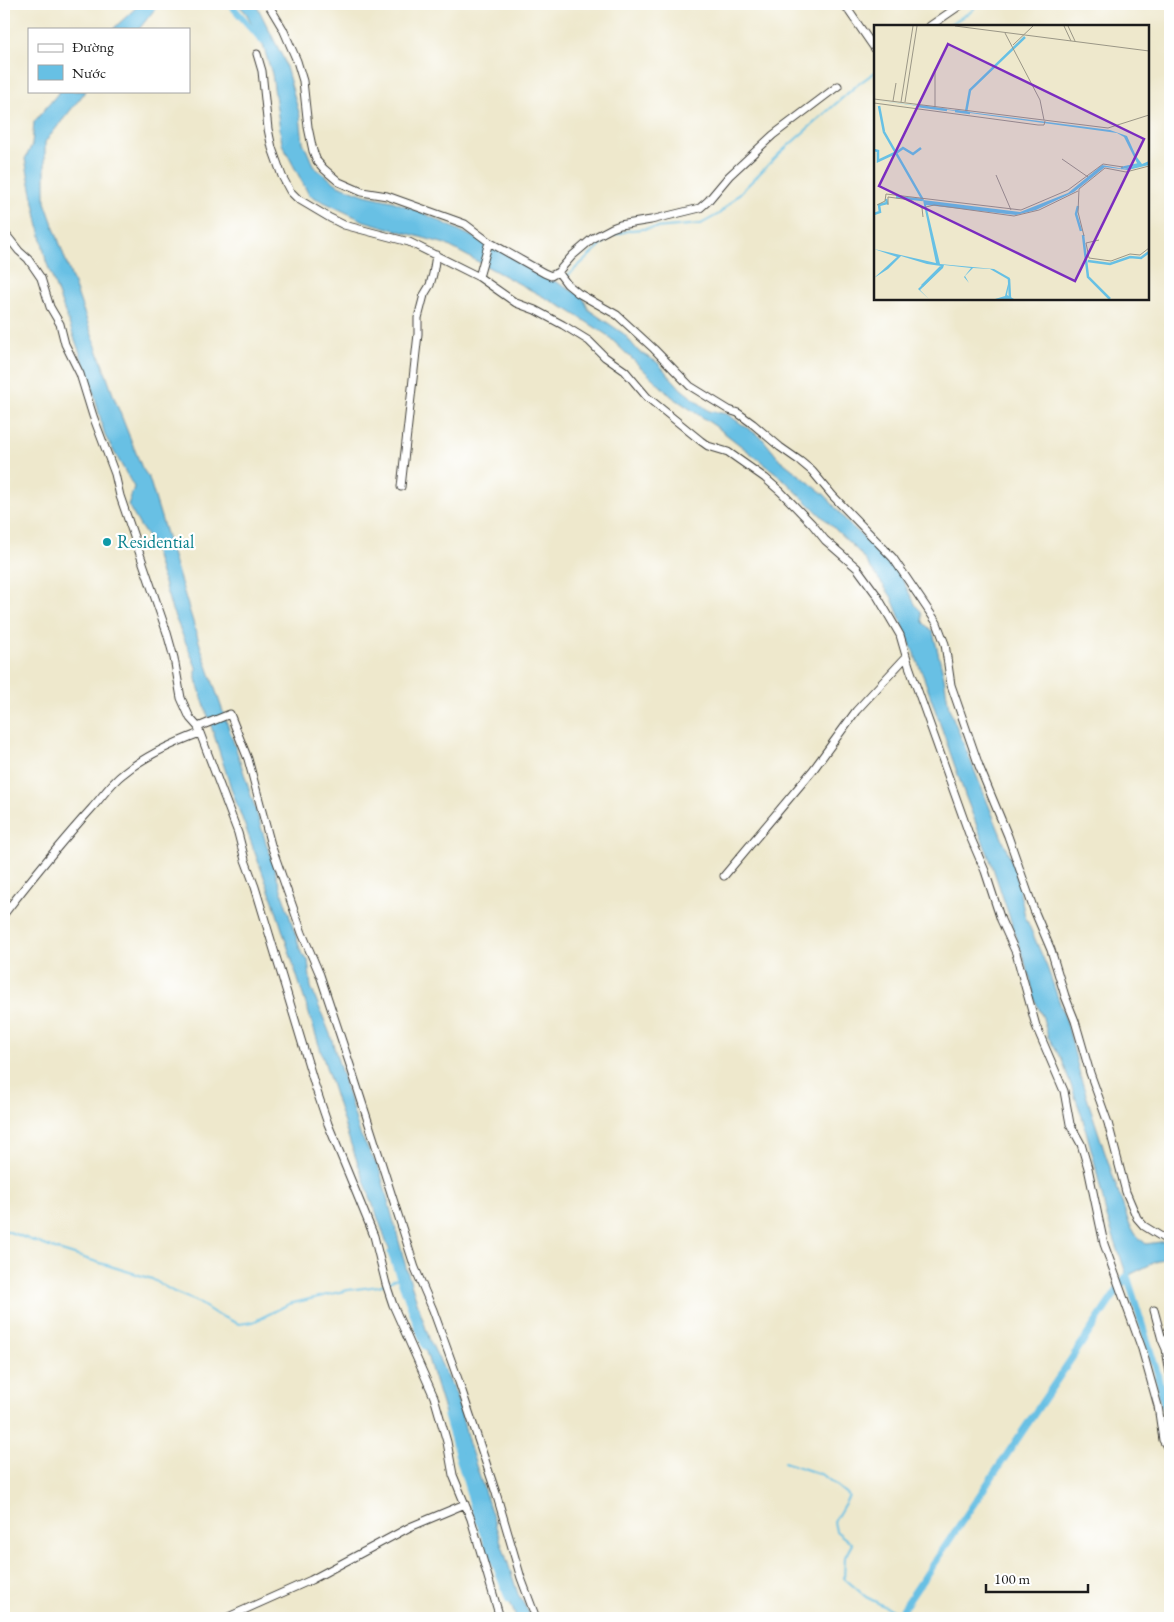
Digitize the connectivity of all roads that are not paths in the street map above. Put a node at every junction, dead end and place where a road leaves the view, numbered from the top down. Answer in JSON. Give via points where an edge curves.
{"nodes":[{"id":1,"x":268,"y":4,"type":"edge"},
{"id":2,"x":844,"y":4,"type":"edge"},
{"id":3,"x":962,"y":4,"type":"edge"},
{"id":4,"x":931,"y":25,"type":"edge"},
{"id":5,"x":874,"y":48,"type":"edge"},
{"id":6,"x":257,"y":54,"type":"dead end"},
{"id":7,"x":838,"y":86,"type":"dead end"},
{"id":8,"x":4,"y":232,"type":"edge"},
{"id":9,"x":489,"y":242,"type":"junction"},
{"id":10,"x":438,"y":256,"type":"junction"},
{"id":11,"x":559,"y":273,"type":"junction"},
{"id":12,"x":479,"y":277,"type":"junction"},
{"id":13,"x":401,"y":487,"type":"dead end"},
{"id":14,"x":906,"y":656,"type":"junction"},
{"id":15,"x":201,"y":728,"type":"junction"},
{"id":16,"x":724,"y":876,"type":"dead end"},
{"id":17,"x":4,"y":914,"type":"edge"},
{"id":18,"x":1170,"y":1247,"type":"edge"},
{"id":19,"x":1154,"y":1310,"type":"dead end"},
{"id":20,"x":1170,"y":1333,"type":"edge"},
{"id":21,"x":1166,"y":1349,"type":"junction"},
{"id":22,"x":1170,"y":1373,"type":"edge"},
{"id":23,"x":1170,"y":1452,"type":"edge"},
{"id":24,"x":464,"y":1504,"type":"junction"},
{"id":25,"x":226,"y":1618,"type":"edge"},
{"id":26,"x":500,"y":1618,"type":"edge"},
{"id":27,"x":536,"y":1618,"type":"edge"}],
"edges":[{"from":1,"to":9,"type":"street","via":[[297,61],[313,152],[324,169],[339,182],[362,192],[387,196],[465,224]]},
{"from":2,"to":5,"type":"street"},
{"from":3,"to":4,"type":"street"},
{"from":6,"to":10,"type":"street","via":[[264,79],[269,138],[290,191],[337,222],[409,242]]},
{"from":7,"to":11,"type":"street","via":[[773,135],[700,208],[620,225],[593,238],[572,256]]},
{"from":8,"to":15,"type":"street","via":[[37,270],[80,374],[150,580],[174,658],[183,704],[190,718]]},
{"from":9,"to":11,"type":"street","via":[[544,274]]},
{"from":9,"to":12,"type":"street"},
{"from":10,"to":12,"type":"street"},
{"from":10,"to":13,"type":"street","via":[[418,318]]},
{"from":11,"to":18,"type":"street","via":[[578,293],[617,315],[690,386],[738,413],[812,471],[893,558],[937,623],[945,644],[955,698],[1051,950],[1108,1123],[1126,1192],[1137,1218],[1165,1239]]},
{"from":12,"to":14,"type":"street","via":[[516,303],[535,310],[589,341],[625,371],[647,397],[701,441],[728,452],[769,481],[825,540],[857,568],[883,604],[900,635]]},
{"from":14,"to":16,"type":"street","via":[[856,710],[813,770]]},
{"from":14,"to":23,"type":"street","via":[[968,834],[1016,953],[1036,1026],[1064,1091],[1070,1124],[1081,1144],[1088,1168],[1104,1244],[1142,1349],[1158,1406],[1163,1440]]},
{"from":15,"to":17,"type":"street","via":[[147,756],[122,775],[77,824]]},
{"from":15,"to":24,"type":"street","via":[[238,833],[328,1124],[374,1236],[393,1305],[434,1397],[453,1475]]},
{"from":15,"to":27,"type":"street","via":[[230,714],[248,759],[271,844],[320,975],[398,1219],[459,1382]]},
{"from":19,"to":21,"type":"street"},
{"from":20,"to":21,"type":"street"},
{"from":21,"to":22,"type":"street"},
{"from":24,"to":25,"type":"street","via":[[410,1527],[311,1580]]},
{"from":24,"to":26,"type":"street"}]}
